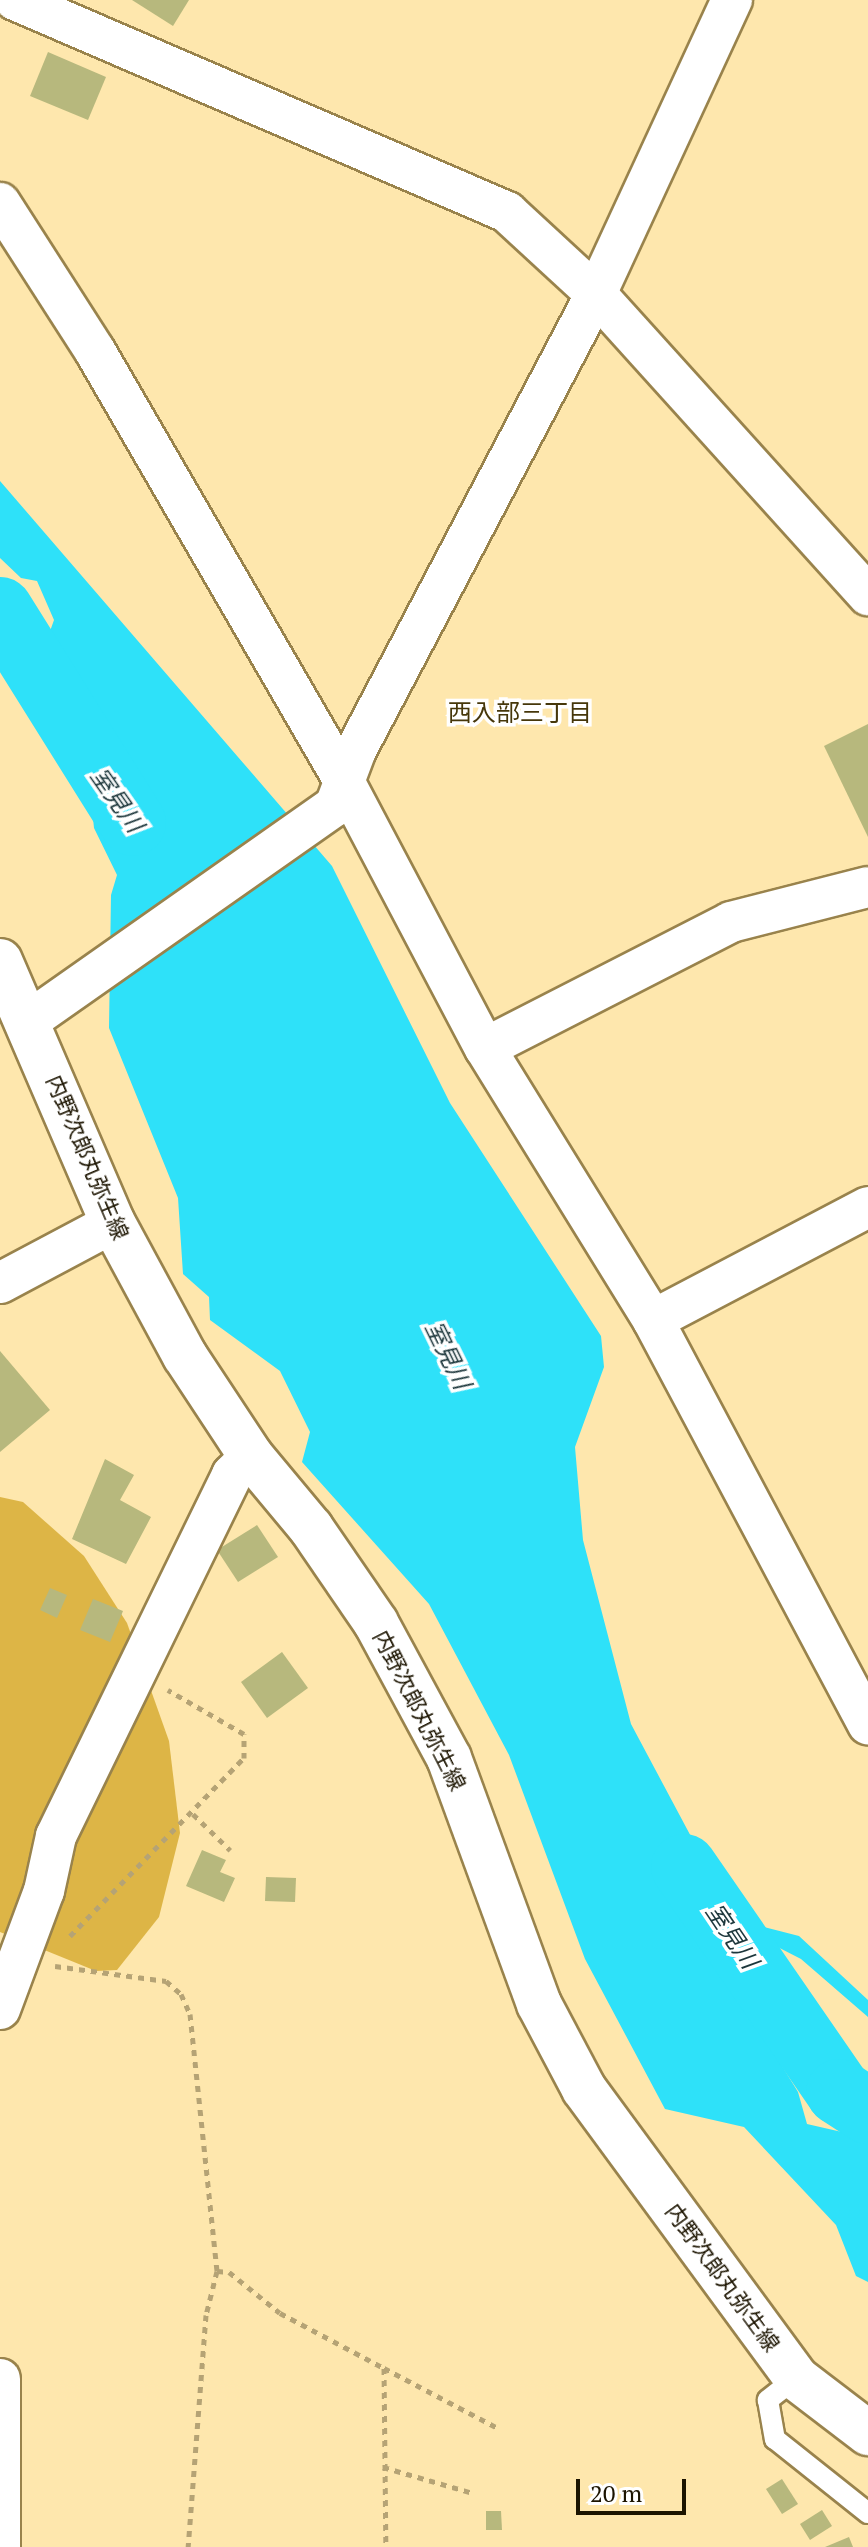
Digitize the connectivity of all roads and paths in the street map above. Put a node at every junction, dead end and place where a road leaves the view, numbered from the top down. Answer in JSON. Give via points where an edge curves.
{"nodes":[{"id":1,"x":15,"y":0,"type":"edge"},
{"id":2,"x":732,"y":0,"type":"edge"},
{"id":3,"x":0,"y":203,"type":"edge"},
{"id":4,"x":596,"y":294,"type":"junction"},
{"id":5,"x":868,"y":595,"type":"edge"},
{"id":6,"x":340,"y":793,"type":"junction"},
{"id":7,"x":868,"y":887,"type":"edge"},
{"id":8,"x":0,"y":961,"type":"edge"},
{"id":9,"x":40,"y":1012,"type":"junction"},
{"id":10,"x":485,"y":1048,"type":"junction"},
{"id":11,"x":868,"y":1207,"type":"edge"},
{"id":12,"x":113,"y":1223,"type":"junction"},
{"id":13,"x":8,"y":1268,"type":"edge"},
{"id":14,"x":653,"y":1320,"type":"junction"},
{"id":15,"x":251,"y":1456,"type":"junction"},
{"id":16,"x":135,"y":1673,"type":"junction"},
{"id":17,"x":868,"y":1724,"type":"edge"},
{"id":18,"x":193,"y":1814,"type":"junction"},
{"id":19,"x":230,"y":1850,"type":"dead end"},
{"id":20,"x":64,"y":1943,"type":"dead end"},
{"id":21,"x":54,"y":1954,"type":"dead end"},
{"id":22,"x":0,"y":2009,"type":"edge"},
{"id":23,"x":217,"y":2271,"type":"junction"},
{"id":24,"x":384,"y":2368,"type":"junction"},
{"id":25,"x":796,"y":2378,"type":"junction"},
{"id":26,"x":0,"y":2379,"type":"edge"},
{"id":27,"x":496,"y":2427,"type":"dead end"},
{"id":28,"x":868,"y":2433,"type":"edge"},
{"id":29,"x":383,"y":2467,"type":"junction"},
{"id":30,"x":473,"y":2493,"type":"dead end"},
{"id":31,"x":868,"y":2513,"type":"edge"},
{"id":32,"x":0,"y":2547,"type":"edge"},
{"id":33,"x":188,"y":2547,"type":"edge"},
{"id":34,"x":386,"y":2547,"type":"edge"}],
"edges":[{"from":1,"to":4,"type":"street","via":[[507,212]]},
{"from":2,"to":4,"type":"street"},
{"from":3,"to":6,"type":"street","via":[[95,351]]},
{"from":4,"to":5,"type":"street"},
{"from":4,"to":6,"type":"street"},
{"from":6,"to":9,"type":"street"},
{"from":6,"to":10,"type":"street"},
{"from":7,"to":10,"type":"street","via":[[731,922]]},
{"from":8,"to":9,"type":"main road","name":"内野次郎丸弥生線"},
{"from":9,"to":12,"type":"main road","name":"内野次郎丸弥生線"},
{"from":10,"to":14,"type":"street"},
{"from":11,"to":14,"type":"street"},
{"from":12,"to":13,"type":"street"},
{"from":12,"to":15,"type":"main road","name":"内野次郎丸弥生線","via":[[185,1356]]},
{"from":14,"to":17,"type":"street"},
{"from":15,"to":16,"type":"street","via":[[232,1475]]},
{"from":15,"to":25,"type":"main road","name":"内野次郎丸弥生線","via":[[311,1528],[376,1623],[449,1758],[539,2004],[584,2089]]},
{"from":16,"to":18,"type":"path","via":[[244,1734],[244,1758]]},
{"from":16,"to":22,"type":"street","via":[[56,1836],[44,1891]]},
{"from":18,"to":19,"type":"path"},
{"from":18,"to":20,"type":"path"},
{"from":21,"to":23,"type":"path","via":[[44,1964],[166,1981],[181,1994],[190,2014]]},
{"from":23,"to":24,"type":"path","via":[[229,2272],[280,2313]]},
{"from":23,"to":33,"type":"path","via":[[206,2315]]},
{"from":24,"to":27,"type":"path"},
{"from":24,"to":29,"type":"path"},
{"from":25,"to":28,"type":"main road","name":"内野次郎丸弥生線"},
{"from":25,"to":31,"type":"lane","via":[[768,2400],[775,2439]]},
{"from":26,"to":32,"type":"street"},
{"from":29,"to":30,"type":"path"},
{"from":29,"to":34,"type":"path"}]}
